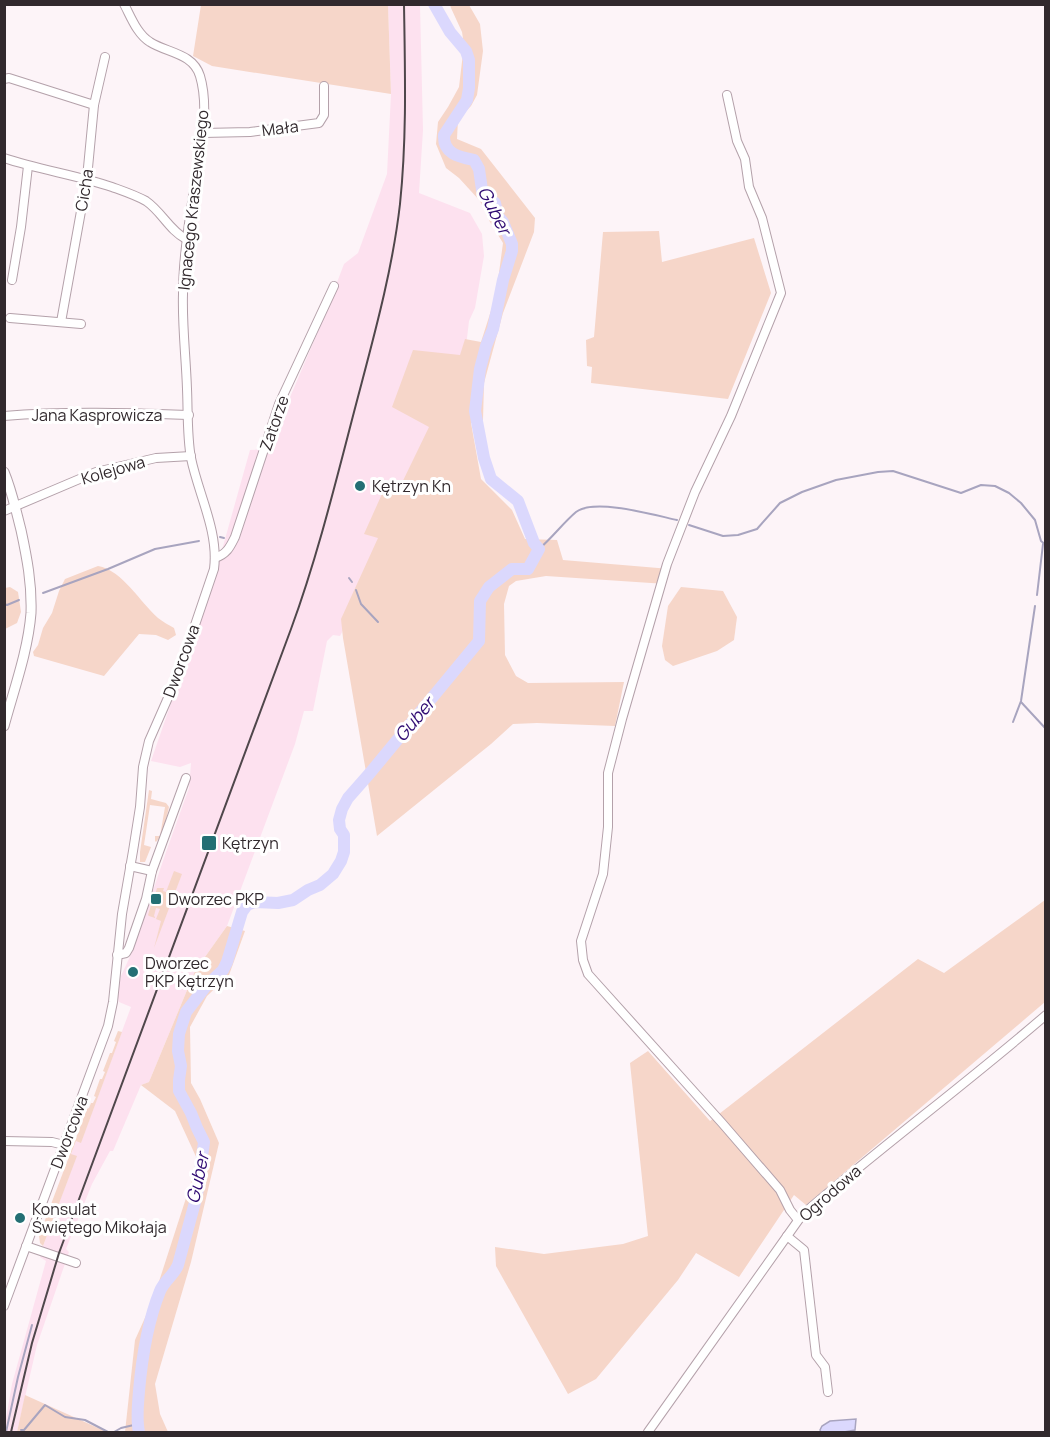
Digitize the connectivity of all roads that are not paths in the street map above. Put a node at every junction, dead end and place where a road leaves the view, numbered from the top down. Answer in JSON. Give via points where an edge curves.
{"nodes":[{"id":1,"x":124,"y":4,"type":"edge"},
{"id":2,"x":105,"y":57,"type":"dead end"},
{"id":3,"x":4,"y":79,"type":"edge"},
{"id":4,"x":324,"y":86,"type":"dead end"},
{"id":5,"x":727,"y":95,"type":"dead end"},
{"id":6,"x":94,"y":105,"type":"junction"},
{"id":7,"x":203,"y":133,"type":"junction"},
{"id":8,"x":4,"y":158,"type":"edge"},
{"id":9,"x":28,"y":166,"type":"junction"},
{"id":10,"x":87,"y":178,"type":"junction"},
{"id":11,"x":186,"y":238,"type":"junction"},
{"id":12,"x":12,"y":280,"type":"dead end"},
{"id":13,"x":334,"y":286,"type":"dead end"},
{"id":14,"x":10,"y":318,"type":"dead end"},
{"id":15,"x":61,"y":322,"type":"junction"},
{"id":16,"x":81,"y":324,"type":"dead end"},
{"id":17,"x":189,"y":415,"type":"junction"},
{"id":18,"x":4,"y":416,"type":"edge"},
{"id":19,"x":191,"y":456,"type":"junction"},
{"id":20,"x":4,"y":472,"type":"edge"},
{"id":21,"x":15,"y":507,"type":"junction"},
{"id":22,"x":4,"y":512,"type":"edge"},
{"id":23,"x":215,"y":558,"type":"junction"},
{"id":24,"x":4,"y":726,"type":"edge"},
{"id":25,"x":186,"y":778,"type":"dead end"},
{"id":26,"x":130,"y":866,"type":"junction"},
{"id":27,"x":152,"y":871,"type":"junction"},
{"id":28,"x":117,"y":955,"type":"junction"},
{"id":29,"x":1046,"y":1015,"type":"edge"},
{"id":30,"x":4,"y":1141,"type":"edge"},
{"id":31,"x":64,"y":1145,"type":"junction"},
{"id":32,"x":798,"y":1220,"type":"junction"},
{"id":33,"x":787,"y":1236,"type":"junction"},
{"id":34,"x":26,"y":1246,"type":"junction"},
{"id":35,"x":76,"y":1263,"type":"dead end"},
{"id":36,"x":4,"y":1306,"type":"edge"},
{"id":37,"x":828,"y":1392,"type":"dead end"},
{"id":38,"x":648,"y":1432,"type":"edge"}],
"edges":[{"from":1,"to":7,"type":"street","name":"Ignacego Kraszewskiego","via":[[147,40],[195,64],[204,106]]},
{"from":2,"to":6,"type":"street","name":"Cicha"},
{"from":3,"to":6,"type":"street"},
{"from":4,"to":7,"type":"street","name":"Mała","via":[[324,115],[319,123],[250,132]]},
{"from":5,"to":32,"type":"street","via":[[781,293],[667,564],[608,773],[603,874],[581,941],[588,974],[780,1190]]},
{"from":6,"to":10,"type":"street","name":"Cicha"},
{"from":7,"to":11,"type":"street","name":"Ignacego Kraszewskiego"},
{"from":8,"to":9,"type":"street"},
{"from":9,"to":10,"type":"street"},
{"from":9,"to":12,"type":"street"},
{"from":10,"to":11,"type":"street","via":[[146,201],[176,234]]},
{"from":10,"to":15,"type":"street","name":"Cicha"},
{"from":11,"to":17,"type":"street","name":"Ignacego Kraszewskiego","via":[[183,294]]},
{"from":13,"to":23,"type":"street","name":"Zatorze","via":[[279,404],[235,537],[227,551]]},
{"from":14,"to":15,"type":"street"},
{"from":15,"to":16,"type":"street"},
{"from":17,"to":18,"type":"street","name":"Jana Kasprowicza"},
{"from":17,"to":19,"type":"street","name":"Ignacego Kraszewskiego"},
{"from":19,"to":21,"type":"street","name":"Kolejowa","via":[[156,458],[96,472]]},
{"from":19,"to":23,"type":"street","name":"Dworcowa"},
{"from":20,"to":21,"type":"street"},
{"from":21,"to":22,"type":"street","name":"Kolejowa"},
{"from":21,"to":24,"type":"street","via":[[30,579],[30,615]]},
{"from":23,"to":26,"type":"street","name":"Dworcowa","via":[[178,675],[149,741]]},
{"from":25,"to":27,"type":"street"},
{"from":26,"to":27,"type":"street"},
{"from":26,"to":28,"type":"street","name":"Dworcowa"},
{"from":27,"to":28,"type":"street","via":[[129,948]]},
{"from":28,"to":31,"type":"street","name":"Dworcowa","via":[[107,1030]]},
{"from":29,"to":32,"type":"street","name":"Ogrodowa"},
{"from":30,"to":31,"type":"street"},
{"from":31,"to":34,"type":"street","name":"Dworcowa"},
{"from":32,"to":33,"type":"street","name":"Ogrodowa"},
{"from":33,"to":37,"type":"street","via":[[804,1250],[816,1354],[825,1367]]},
{"from":33,"to":38,"type":"street","name":"Ogrodowa"},
{"from":34,"to":35,"type":"street"},
{"from":34,"to":36,"type":"street","name":"Dworcowa"}]}
